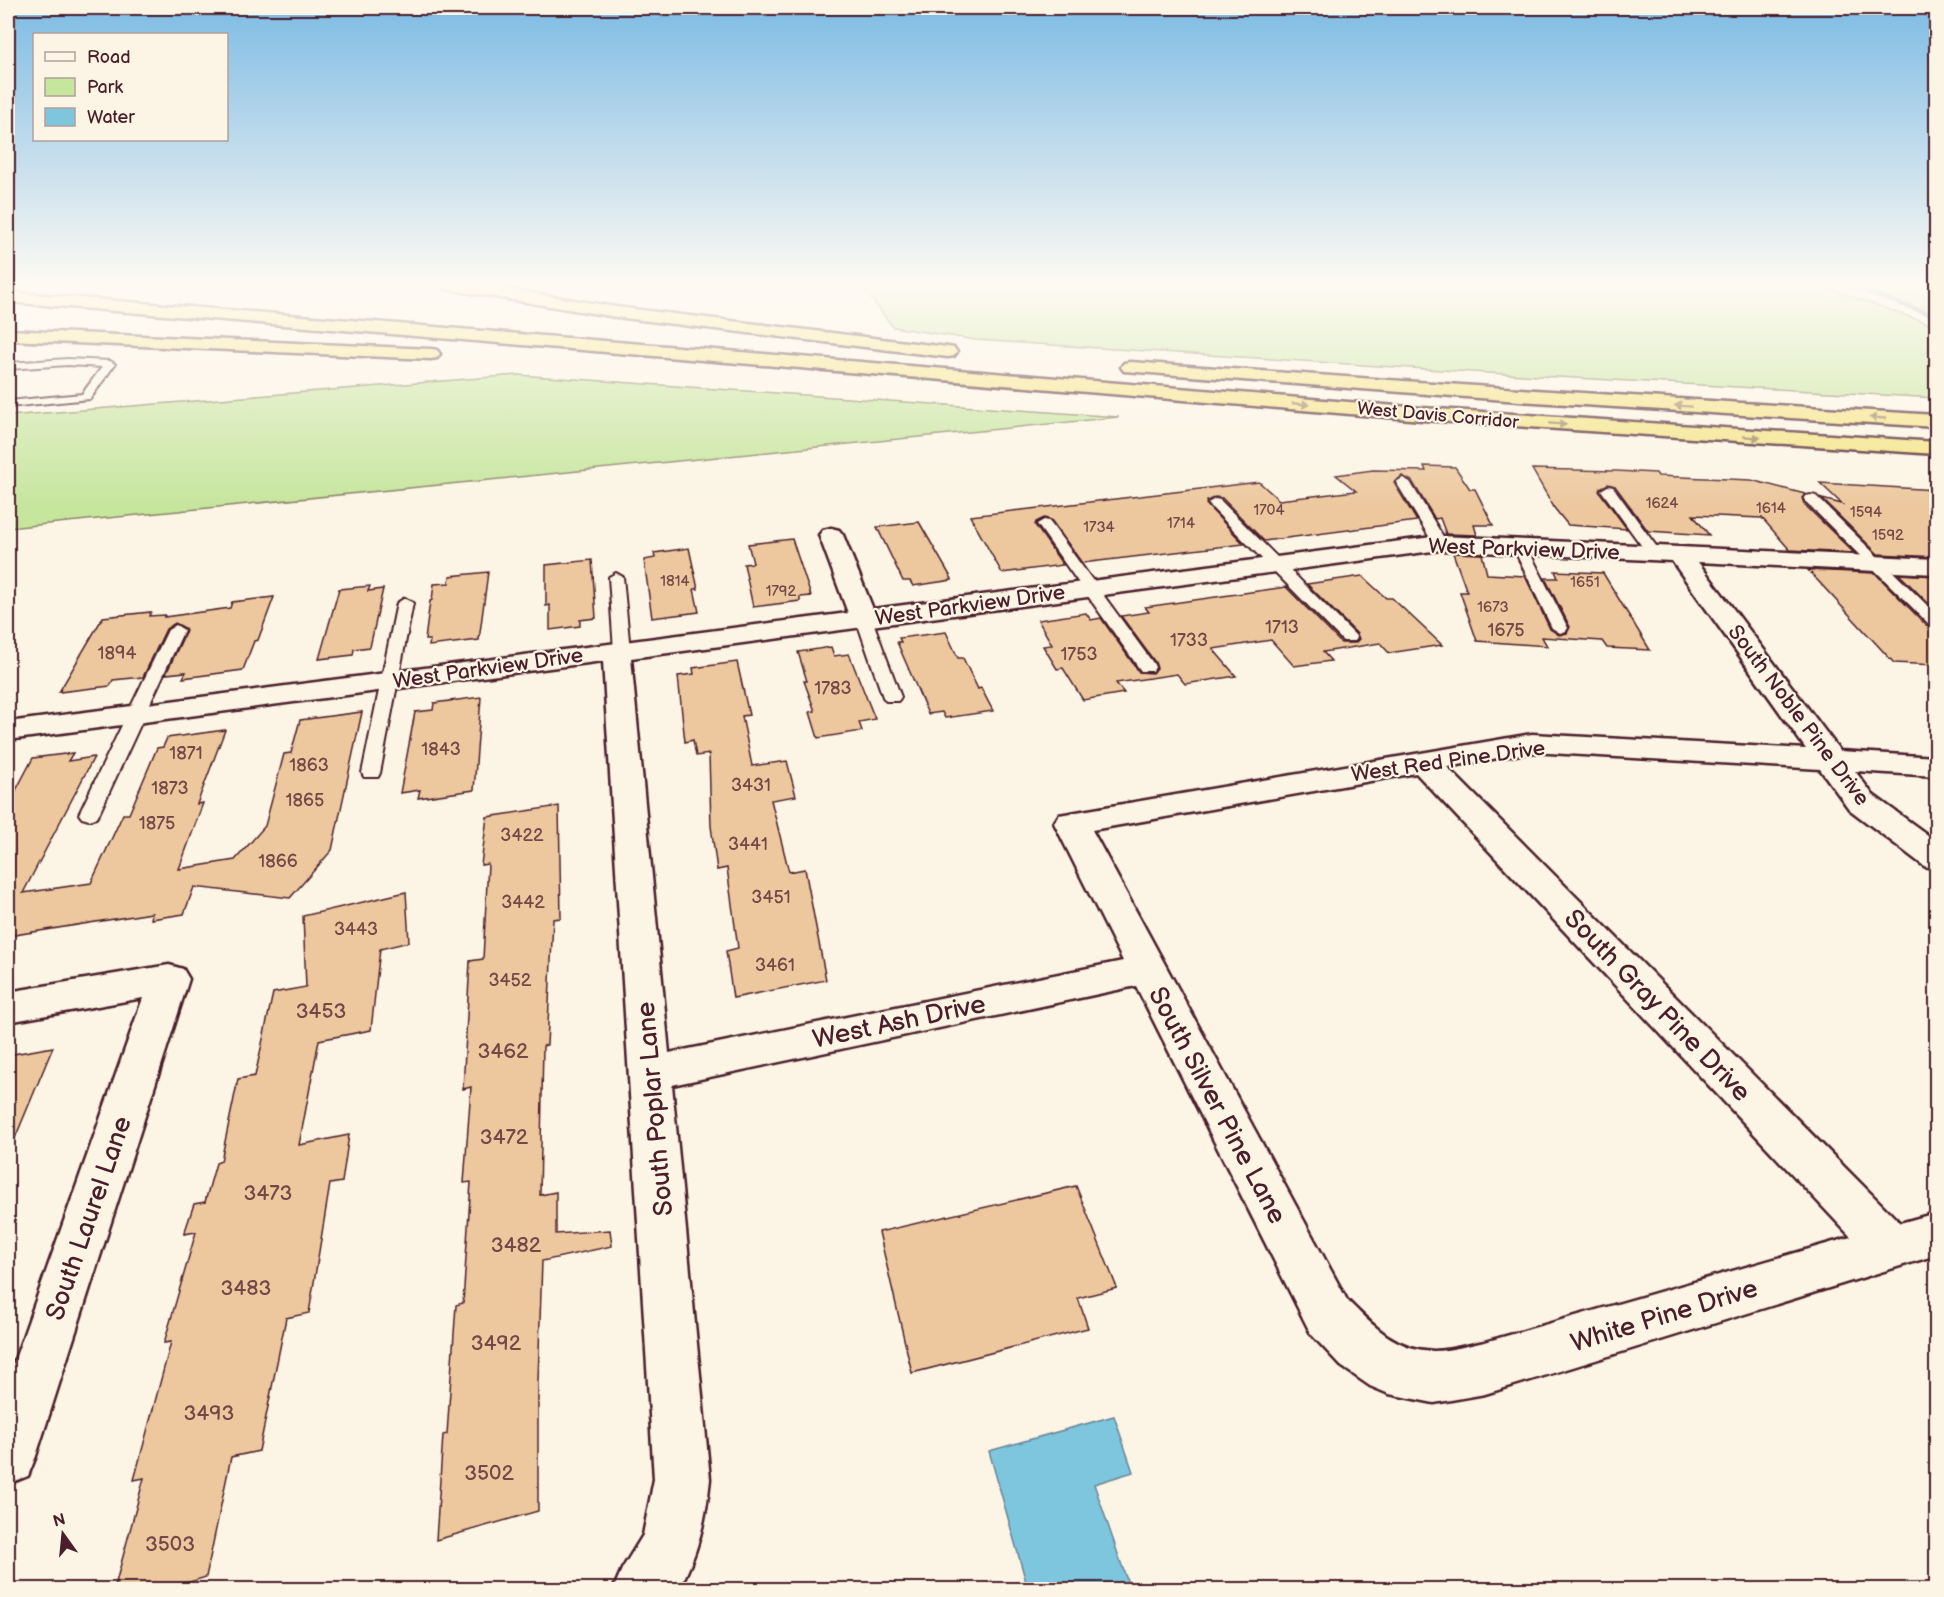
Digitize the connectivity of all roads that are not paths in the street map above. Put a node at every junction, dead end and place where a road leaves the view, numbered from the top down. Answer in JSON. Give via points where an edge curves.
{"nodes":[{"id":1,"x":546,"y":359,"type":"edge"},
{"id":2,"x":755,"y":359,"type":"edge"},
{"id":3,"x":1111,"y":365,"type":"dead end"},
{"id":4,"x":8,"y":366,"type":"edge"},
{"id":5,"x":979,"y":377,"type":"junction"},
{"id":6,"x":8,"y":404,"type":"edge"},
{"id":7,"x":1936,"y":421,"type":"edge"},
{"id":8,"x":1936,"y":448,"type":"edge"},
{"id":9,"x":1403,"y":482,"type":"dead end"},
{"id":10,"x":1608,"y":490,"type":"dead end"},
{"id":11,"x":1811,"y":499,"type":"dead end"},
{"id":12,"x":1215,"y":503,"type":"dead end"},
{"id":13,"x":1044,"y":524,"type":"dead end"},
{"id":14,"x":831,"y":535,"type":"dead end"},
{"id":15,"x":1440,"y":543,"type":"junction"},
{"id":16,"x":1520,"y":547,"type":"junction"},
{"id":17,"x":1666,"y":554,"type":"junction"},
{"id":18,"x":1877,"y":563,"type":"junction"},
{"id":19,"x":1277,"y":565,"type":"junction"},
{"id":20,"x":1936,"y":566,"type":"edge"},
{"id":21,"x":616,"y":577,"type":"dead end"},
{"id":22,"x":1091,"y":589,"type":"junction"},
{"id":23,"x":405,"y":603,"type":"dead end"},
{"id":24,"x":864,"y":619,"type":"junction"},
{"id":25,"x":1936,"y":622,"type":"edge"},
{"id":26,"x":1560,"y":628,"type":"dead end"},
{"id":27,"x":176,"y":630,"type":"dead end"},
{"id":28,"x":1349,"y":638,"type":"dead end"},
{"id":29,"x":619,"y":651,"type":"junction"},
{"id":30,"x":1147,"y":668,"type":"dead end"},
{"id":31,"x":390,"y":681,"type":"junction"},
{"id":32,"x":892,"y":697,"type":"dead end"},
{"id":33,"x":137,"y":715,"type":"junction"},
{"id":34,"x":8,"y":731,"type":"edge"},
{"id":35,"x":1828,"y":759,"type":"junction"},
{"id":36,"x":1424,"y":762,"type":"junction"},
{"id":37,"x":1936,"y":766,"type":"edge"},
{"id":38,"x":371,"y":773,"type":"dead end"},
{"id":39,"x":89,"y":814,"type":"dead end"},
{"id":40,"x":1071,"y":823,"type":"joint"},
{"id":41,"x":1936,"y":858,"type":"edge"},
{"id":42,"x":1147,"y":970,"type":"junction"},
{"id":43,"x":8,"y":1007,"type":"edge"},
{"id":44,"x":651,"y":1073,"type":"junction"},
{"id":45,"x":1914,"y":1240,"type":"edge"},
{"id":46,"x":1389,"y":1368,"type":"joint"},
{"id":47,"x":8,"y":1456,"type":"edge"},
{"id":48,"x":652,"y":1577,"type":"edge"}],
"edges":[{"from":1,"to":5,"type":"highway"},
{"from":2,"to":5,"type":"highway","name":"West Davis Corridor"},
{"from":7,"to":3,"type":"highway","name":"West Davis Corridor","one_way":true},
{"from":4,"to":6,"type":"lane","via":[[110,364],[86,397]]},
{"from":5,"to":8,"type":"highway","name":"West Davis Corridor","one_way":true,"via":[[1530,422]]},
{"from":9,"to":15,"type":"lane"},
{"from":10,"to":17,"type":"lane"},
{"from":11,"to":18,"type":"lane"},
{"from":12,"to":19,"type":"lane"},
{"from":13,"to":22,"type":"lane"},
{"from":14,"to":24,"type":"street"},
{"from":15,"to":16,"type":"street","name":"West Parkview Drive"},
{"from":15,"to":19,"type":"street","name":"West Parkview Drive"},
{"from":16,"to":17,"type":"street","name":"West Parkview Drive"},
{"from":16,"to":26,"type":"lane"},
{"from":17,"to":18,"type":"street","name":"West Parkview Drive"},
{"from":17,"to":35,"type":"street","name":"South Noble Pine Drive"},
{"from":18,"to":20,"type":"street","name":"West Parkview Drive"},
{"from":18,"to":25,"type":"lane"},
{"from":19,"to":22,"type":"street","name":"West Parkview Drive"},
{"from":19,"to":28,"type":"lane"},
{"from":21,"to":29,"type":"lane"},
{"from":22,"to":24,"type":"street","name":"West Parkview Drive"},
{"from":22,"to":30,"type":"lane"},
{"from":23,"to":31,"type":"lane"},
{"from":24,"to":29,"type":"street","name":"West Parkview Drive"},
{"from":24,"to":32,"type":"lane"},
{"from":27,"to":33,"type":"lane"},
{"from":29,"to":31,"type":"street","name":"West Parkview Drive"},
{"from":29,"to":44,"type":"street","name":"South Poplar Lane"},
{"from":31,"to":33,"type":"street","name":"West Parkview Drive"},
{"from":31,"to":38,"type":"lane"},
{"from":33,"to":34,"type":"street","name":"West Parkview Drive"},
{"from":33,"to":39,"type":"lane"},
{"from":35,"to":36,"type":"street","name":"West Red Pine Drive","via":[[1532,743]]},
{"from":35,"to":37,"type":"street","name":"West Red Pine Drive"},
{"from":35,"to":41,"type":"street","name":"South Noble Pine Drive","via":[[1861,802]]},
{"from":36,"to":40,"type":"street","name":"West Red Pine Drive"},
{"from":36,"to":45,"type":"street","name":"South Gray Pine Drive"},
{"from":40,"to":42,"type":"street","name":"South Silver Pine Lane"},
{"from":42,"to":44,"type":"street","name":"West Ash Drive"},
{"from":42,"to":46,"type":"street","name":"South Silver Pine Lane","via":[[1329,1317],[1359,1348]]},
{"from":43,"to":47,"type":"street","name":"South Laurel Lane","via":[[169,979]]},
{"from":44,"to":48,"type":"street","name":"South Poplar Lane","via":[[682,1479],[677,1522]]},
{"from":45,"to":46,"type":"street","name":"White Pine Drive","via":[[1485,1368],[1434,1377]]}]}
